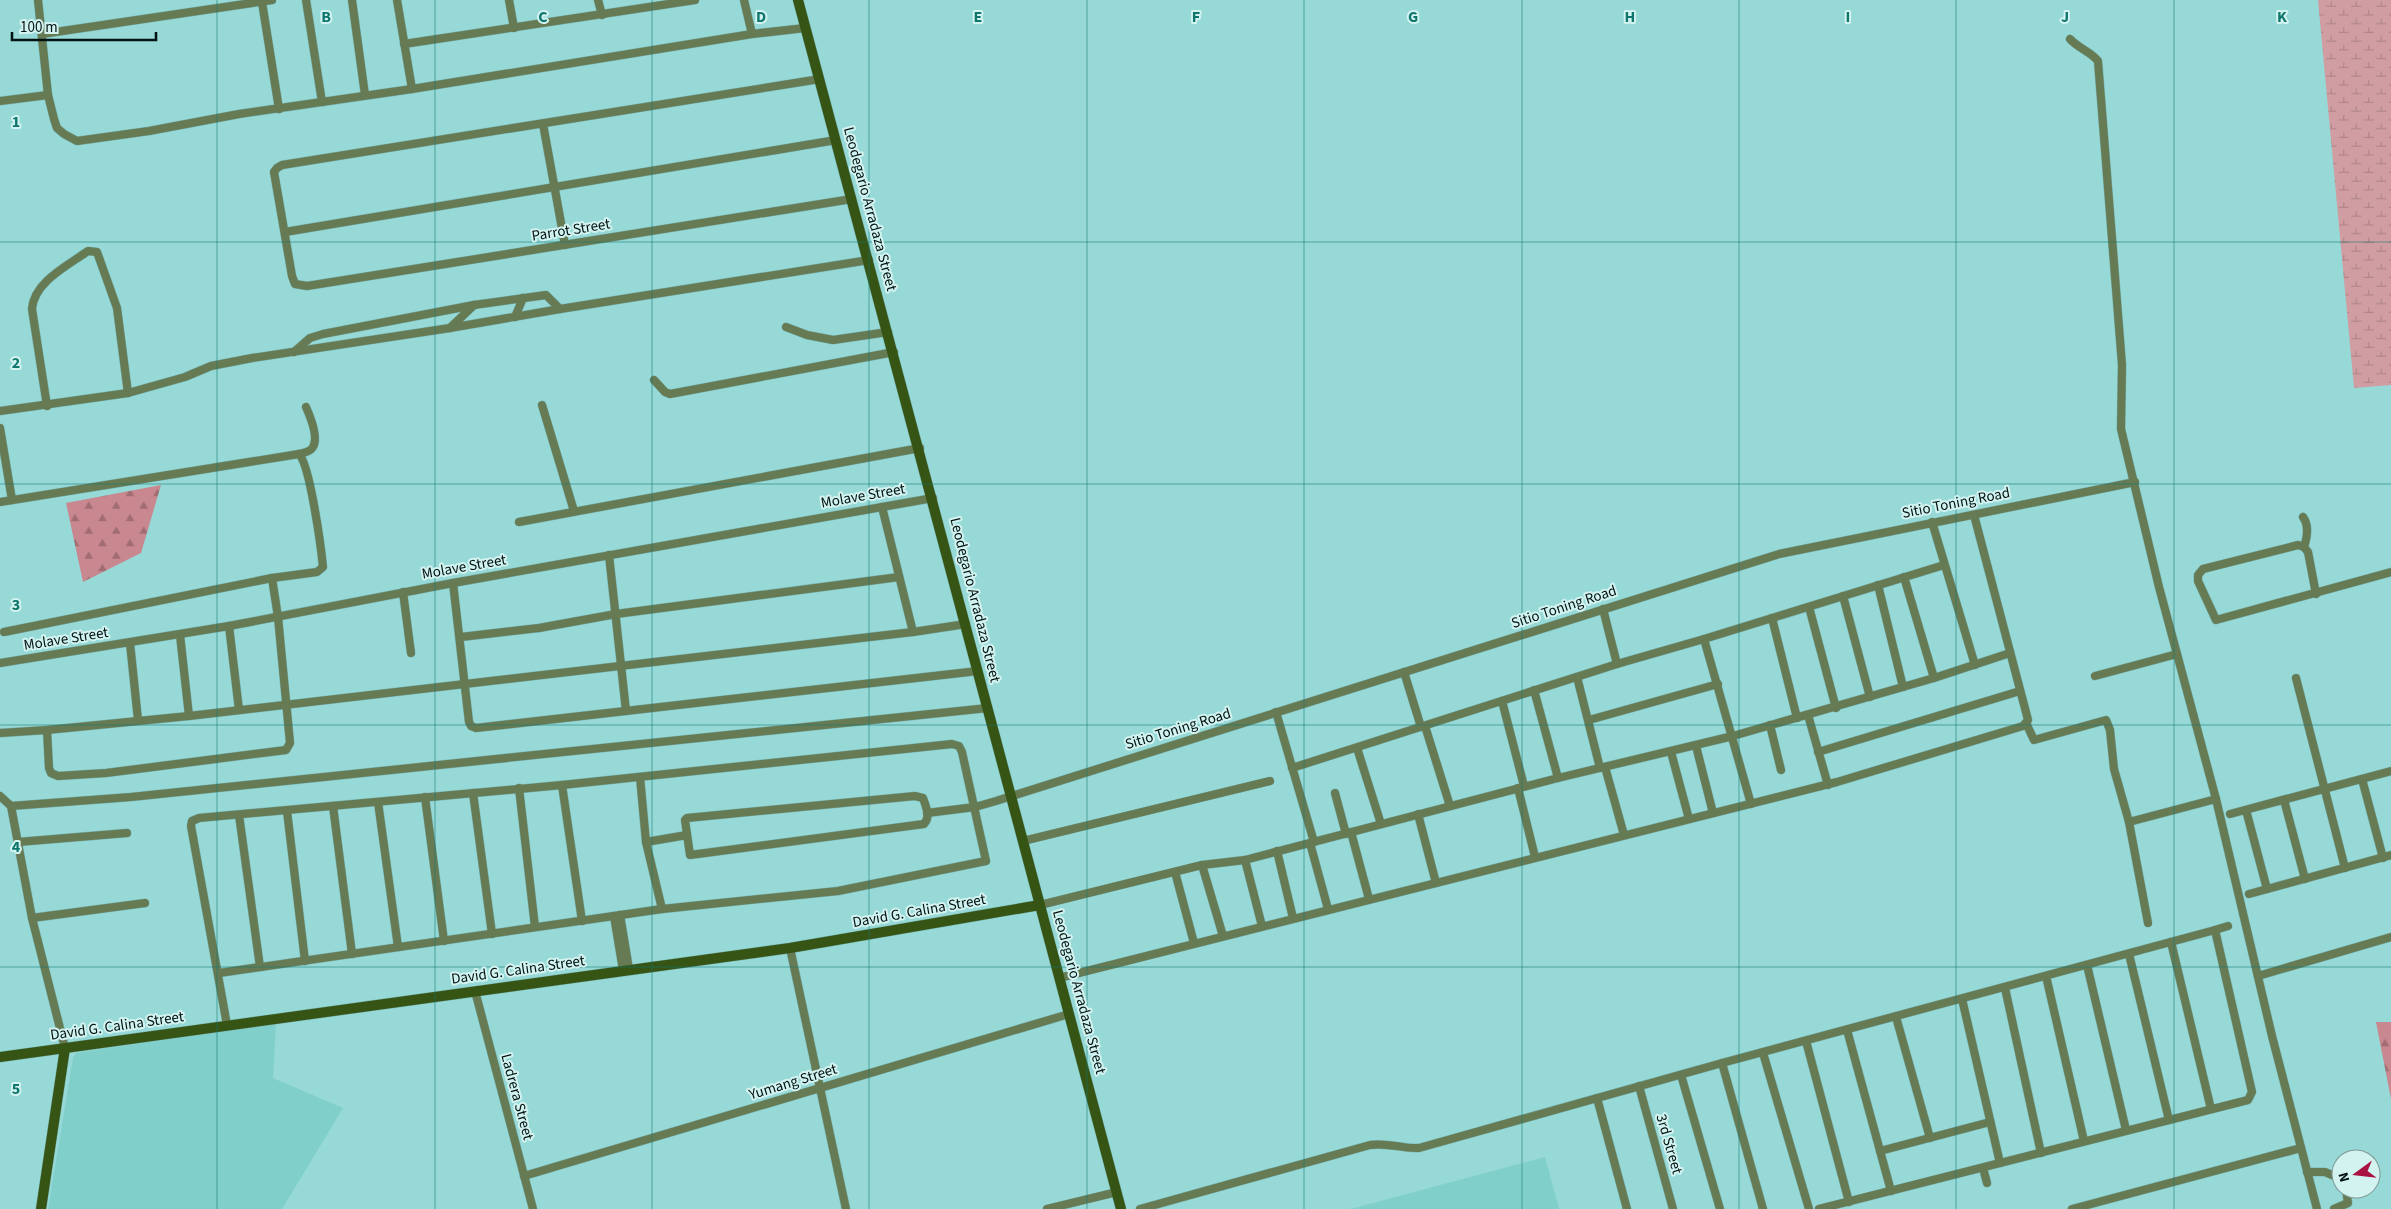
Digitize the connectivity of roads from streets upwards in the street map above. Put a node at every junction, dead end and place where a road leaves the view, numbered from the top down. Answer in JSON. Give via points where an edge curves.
{"nodes":[{"id":1,"x":38,"y":0,"type":"edge"},
{"id":2,"x":272,"y":0,"type":"edge"},
{"id":3,"x":306,"y":0,"type":"edge"},
{"id":4,"x":352,"y":0,"type":"edge"},
{"id":5,"x":397,"y":0,"type":"edge"},
{"id":6,"x":509,"y":0,"type":"edge"},
{"id":7,"x":598,"y":0,"type":"edge"},
{"id":8,"x":695,"y":0,"type":"edge"},
{"id":9,"x":744,"y":0,"type":"edge"},
{"id":10,"x":798,"y":0,"type":"edge"},
{"id":11,"x":686,"y":1,"type":"edge"},
{"id":12,"x":262,"y":2,"type":"junction"},
{"id":13,"x":644,"y":4,"type":"edge"},
{"id":14,"x":602,"y":15,"type":"junction"},
{"id":15,"x":514,"y":28,"type":"junction"},
{"id":16,"x":806,"y":28,"type":"junction"},
{"id":17,"x":42,"y":34,"type":"junction"},
{"id":18,"x":752,"y":34,"type":"junction"},
{"id":19,"x":2070,"y":39,"type":"dead end"},
{"id":20,"x":404,"y":44,"type":"junction"},
{"id":21,"x":820,"y":79,"type":"junction"},
{"id":22,"x":412,"y":89,"type":"junction"},
{"id":23,"x":48,"y":95,"type":"junction"},
{"id":24,"x":365,"y":95,"type":"junction"},
{"id":25,"x":0,"y":101,"type":"edge"},
{"id":26,"x":322,"y":102,"type":"junction"},
{"id":27,"x":279,"y":109,"type":"junction"},
{"id":28,"x":544,"y":124,"type":"junction"},
{"id":29,"x":836,"y":140,"type":"junction"},
{"id":30,"x":556,"y":186,"type":"junction"},
{"id":31,"x":852,"y":199,"type":"junction"},
{"id":32,"x":285,"y":232,"type":"junction"},
{"id":33,"x":566,"y":245,"type":"junction"},
{"id":34,"x":869,"y":260,"type":"junction"},
{"id":35,"x":523,"y":298,"type":"junction"},
{"id":36,"x":474,"y":305,"type":"junction"},
{"id":37,"x":560,"y":309,"type":"junction"},
{"id":38,"x":515,"y":317,"type":"junction"},
{"id":39,"x":786,"y":327,"type":"dead end"},
{"id":40,"x":450,"y":328,"type":"junction"},
{"id":41,"x":888,"y":332,"type":"junction"},
{"id":42,"x":307,"y":341,"type":"junction"},
{"id":43,"x":318,"y":348,"type":"junction"},
{"id":44,"x":294,"y":352,"type":"junction"},
{"id":45,"x":894,"y":352,"type":"junction"},
{"id":46,"x":654,"y":380,"type":"dead end"},
{"id":47,"x":128,"y":393,"type":"junction"},
{"id":48,"x":542,"y":405,"type":"dead end"},
{"id":49,"x":47,"y":406,"type":"junction"},
{"id":50,"x":306,"y":407,"type":"dead end"},
{"id":51,"x":0,"y":411,"type":"edge"},
{"id":52,"x":0,"y":428,"type":"edge"},
{"id":53,"x":920,"y":448,"type":"junction"},
{"id":54,"x":299,"y":454,"type":"junction"},
{"id":55,"x":2135,"y":482,"type":"junction"},
{"id":56,"x":933,"y":498,"type":"junction"},
{"id":57,"x":12,"y":500,"type":"junction"},
{"id":58,"x":0,"y":502,"type":"edge"},
{"id":59,"x":882,"y":507,"type":"junction"},
{"id":60,"x":574,"y":511,"type":"junction"},
{"id":61,"x":1974,"y":515,"type":"junction"},
{"id":62,"x":2303,"y":517,"type":"dead end"},
{"id":63,"x":519,"y":522,"type":"dead end"},
{"id":64,"x":1932,"y":522,"type":"junction"},
{"id":65,"x":2304,"y":547,"type":"junction"},
{"id":66,"x":609,"y":555,"type":"junction"},
{"id":67,"x":1944,"y":565,"type":"junction"},
{"id":68,"x":2391,"y":572,"type":"edge"},
{"id":69,"x":899,"y":577,"type":"junction"},
{"id":70,"x":272,"y":578,"type":"junction"},
{"id":71,"x":1904,"y":578,"type":"junction"},
{"id":72,"x":453,"y":583,"type":"junction"},
{"id":73,"x":1878,"y":585,"type":"junction"},
{"id":74,"x":403,"y":592,"type":"junction"},
{"id":75,"x":2316,"y":594,"type":"junction"},
{"id":76,"x":1842,"y":596,"type":"junction"},
{"id":77,"x":1809,"y":607,"type":"junction"},
{"id":78,"x":1603,"y":609,"type":"junction"},
{"id":79,"x":616,"y":614,"type":"junction"},
{"id":80,"x":278,"y":617,"type":"junction"},
{"id":81,"x":1772,"y":618,"type":"junction"},
{"id":82,"x":966,"y":624,"type":"junction"},
{"id":83,"x":230,"y":626,"type":"junction"},
{"id":84,"x":4,"y":632,"type":"dead end"},
{"id":85,"x":913,"y":632,"type":"junction"},
{"id":86,"x":180,"y":635,"type":"junction"},
{"id":87,"x":461,"y":637,"type":"junction"},
{"id":88,"x":1704,"y":639,"type":"junction"},
{"id":89,"x":130,"y":643,"type":"junction"},
{"id":90,"x":411,"y":653,"type":"dead end"},
{"id":91,"x":2010,"y":653,"type":"junction"},
{"id":92,"x":2177,"y":654,"type":"junction"},
{"id":93,"x":0,"y":663,"type":"edge"},
{"id":94,"x":1617,"y":664,"type":"junction"},
{"id":95,"x":622,"y":665,"type":"junction"},
{"id":96,"x":1975,"y":665,"type":"junction"},
{"id":97,"x":978,"y":671,"type":"junction"},
{"id":98,"x":1404,"y":672,"type":"junction"},
{"id":99,"x":1577,"y":676,"type":"junction"},
{"id":100,"x":2095,"y":676,"type":"dead end"},
{"id":101,"x":1934,"y":678,"type":"junction"},
{"id":102,"x":2296,"y":678,"type":"dead end"},
{"id":103,"x":465,"y":684,"type":"junction"},
{"id":104,"x":1718,"y":684,"type":"junction"},
{"id":105,"x":1903,"y":687,"type":"junction"},
{"id":106,"x":1534,"y":690,"type":"junction"},
{"id":107,"x":2020,"y":691,"type":"junction"},
{"id":108,"x":1870,"y":697,"type":"junction"},
{"id":109,"x":1502,"y":701,"type":"junction"},
{"id":110,"x":286,"y":705,"type":"junction"},
{"id":111,"x":988,"y":708,"type":"junction"},
{"id":112,"x":1836,"y":708,"type":"junction"},
{"id":113,"x":238,"y":710,"type":"junction"},
{"id":114,"x":626,"y":710,"type":"junction"},
{"id":115,"x":1276,"y":712,"type":"junction"},
{"id":116,"x":1808,"y":715,"type":"junction"},
{"id":117,"x":189,"y":716,"type":"junction"},
{"id":118,"x":1797,"y":718,"type":"junction"},
{"id":119,"x":138,"y":720,"type":"junction"},
{"id":120,"x":1589,"y":720,"type":"junction"},
{"id":121,"x":2026,"y":723,"type":"junction"},
{"id":122,"x":1770,"y":725,"type":"junction"},
{"id":123,"x":1423,"y":726,"type":"junction"},
{"id":124,"x":47,"y":730,"type":"junction"},
{"id":125,"x":0,"y":733,"type":"edge"},
{"id":126,"x":1733,"y":736,"type":"junction"},
{"id":127,"x":1696,"y":746,"type":"junction"},
{"id":128,"x":1357,"y":748,"type":"junction"},
{"id":129,"x":1671,"y":752,"type":"junction"},
{"id":130,"x":1818,"y":752,"type":"junction"},
{"id":131,"x":1292,"y":768,"type":"junction"},
{"id":132,"x":1603,"y":768,"type":"junction"},
{"id":133,"x":1782,"y":770,"type":"dead end"},
{"id":134,"x":2391,"y":772,"type":"edge"},
{"id":135,"x":640,"y":776,"type":"junction"},
{"id":136,"x":1558,"y":778,"type":"junction"},
{"id":137,"x":2362,"y":779,"type":"junction"},
{"id":138,"x":1270,"y":781,"type":"dead end"},
{"id":139,"x":1828,"y":784,"type":"junction"},
{"id":140,"x":562,"y":785,"type":"junction"},
{"id":141,"x":1521,"y":787,"type":"junction"},
{"id":142,"x":519,"y":788,"type":"junction"},
{"id":143,"x":2324,"y":790,"type":"junction"},
{"id":144,"x":473,"y":793,"type":"junction"},
{"id":145,"x":1335,"y":793,"type":"dead end"},
{"id":146,"x":0,"y":796,"type":"edge"},
{"id":147,"x":1010,"y":796,"type":"junction"},
{"id":148,"x":425,"y":797,"type":"junction"},
{"id":149,"x":2216,"y":799,"type":"junction"},
{"id":150,"x":2284,"y":800,"type":"junction"},
{"id":151,"x":378,"y":802,"type":"junction"},
{"id":152,"x":1750,"y":804,"type":"junction"},
{"id":153,"x":11,"y":806,"type":"junction"},
{"id":154,"x":333,"y":806,"type":"junction"},
{"id":155,"x":1450,"y":806,"type":"junction"},
{"id":156,"x":975,"y":807,"type":"junction"},
{"id":157,"x":2246,"y":810,"type":"junction"},
{"id":158,"x":286,"y":811,"type":"junction"},
{"id":159,"x":928,"y":813,"type":"junction"},
{"id":160,"x":1713,"y":813,"type":"junction"},
{"id":161,"x":1418,"y":814,"type":"junction"},
{"id":162,"x":2230,"y":814,"type":"dead end"},
{"id":163,"x":239,"y":815,"type":"junction"},
{"id":164,"x":1689,"y":819,"type":"junction"},
{"id":165,"x":2129,"y":822,"type":"junction"},
{"id":166,"x":1380,"y":824,"type":"junction"},
{"id":167,"x":127,"y":833,"type":"dead end"},
{"id":168,"x":1349,"y":833,"type":"junction"},
{"id":169,"x":687,"y":835,"type":"junction"},
{"id":170,"x":1624,"y":835,"type":"junction"},
{"id":171,"x":1023,"y":841,"type":"junction"},
{"id":172,"x":18,"y":842,"type":"junction"},
{"id":173,"x":646,"y":842,"type":"junction"},
{"id":174,"x":1312,"y":843,"type":"junction"},
{"id":175,"x":1277,"y":852,"type":"junction"},
{"id":176,"x":2387,"y":856,"type":"edge"},
{"id":177,"x":1535,"y":857,"type":"junction"},
{"id":178,"x":1245,"y":860,"type":"junction"},
{"id":179,"x":1202,"y":865,"type":"junction"},
{"id":180,"x":2345,"y":868,"type":"junction"},
{"id":181,"x":1175,"y":872,"type":"junction"},
{"id":182,"x":2305,"y":879,"type":"junction"},
{"id":183,"x":1436,"y":883,"type":"junction"},
{"id":184,"x":2267,"y":889,"type":"junction"},
{"id":185,"x":2249,"y":894,"type":"dead end"},
{"id":186,"x":1369,"y":899,"type":"junction"},
{"id":187,"x":145,"y":903,"type":"dead end"},
{"id":188,"x":1040,"y":905,"type":"junction"},
{"id":189,"x":662,"y":909,"type":"junction"},
{"id":190,"x":1328,"y":910,"type":"junction"},
{"id":191,"x":617,"y":916,"type":"junction"},
{"id":192,"x":32,"y":918,"type":"junction"},
{"id":193,"x":1293,"y":918,"type":"junction"},
{"id":194,"x":582,"y":921,"type":"junction"},
{"id":195,"x":2148,"y":924,"type":"dead end"},
{"id":196,"x":1262,"y":926,"type":"junction"},
{"id":197,"x":2228,"y":926,"type":"dead end"},
{"id":198,"x":535,"y":927,"type":"junction"},
{"id":199,"x":2215,"y":930,"type":"junction"},
{"id":200,"x":492,"y":934,"type":"junction"},
{"id":201,"x":1223,"y":936,"type":"junction"},
{"id":202,"x":2391,"y":937,"type":"edge"},
{"id":203,"x":444,"y":940,"type":"junction"},
{"id":204,"x":2171,"y":942,"type":"junction"},
{"id":205,"x":1194,"y":943,"type":"junction"},
{"id":206,"x":398,"y":947,"type":"junction"},
{"id":207,"x":790,"y":948,"type":"junction"},
{"id":208,"x":352,"y":954,"type":"junction"},
{"id":209,"x":2129,"y":954,"type":"junction"},
{"id":210,"x":305,"y":961,"type":"junction"},
{"id":211,"x":2087,"y":965,"type":"junction"},
{"id":212,"x":260,"y":967,"type":"junction"},
{"id":213,"x":626,"y":969,"type":"junction"},
{"id":214,"x":219,"y":974,"type":"junction"},
{"id":215,"x":2046,"y":976,"type":"junction"},
{"id":216,"x":2258,"y":976,"type":"junction"},
{"id":217,"x":1059,"y":978,"type":"junction"},
{"id":218,"x":2005,"y":988,"type":"junction"},
{"id":219,"x":475,"y":991,"type":"junction"},
{"id":220,"x":1962,"y":999,"type":"junction"},
{"id":221,"x":1069,"y":1014,"type":"junction"},
{"id":222,"x":1896,"y":1017,"type":"junction"},
{"id":223,"x":227,"y":1025,"type":"junction"},
{"id":224,"x":1847,"y":1030,"type":"junction"},
{"id":225,"x":1806,"y":1041,"type":"junction"},
{"id":226,"x":65,"y":1048,"type":"junction"},
{"id":227,"x":1763,"y":1053,"type":"junction"},
{"id":228,"x":0,"y":1057,"type":"edge"},
{"id":229,"x":1722,"y":1063,"type":"junction"},
{"id":230,"x":1681,"y":1075,"type":"junction"},
{"id":231,"x":1639,"y":1086,"type":"junction"},
{"id":232,"x":820,"y":1088,"type":"junction"},
{"id":233,"x":1597,"y":1098,"type":"junction"},
{"id":234,"x":2211,"y":1109,"type":"junction"},
{"id":235,"x":2169,"y":1120,"type":"junction"},
{"id":236,"x":1990,"y":1122,"type":"junction"},
{"id":237,"x":2126,"y":1130,"type":"junction"},
{"id":238,"x":1930,"y":1138,"type":"junction"},
{"id":239,"x":2084,"y":1141,"type":"junction"},
{"id":240,"x":2301,"y":1148,"type":"junction"},
{"id":241,"x":1880,"y":1151,"type":"junction"},
{"id":242,"x":2041,"y":1153,"type":"junction"},
{"id":243,"x":2000,"y":1163,"type":"junction"},
{"id":244,"x":1983,"y":1168,"type":"junction"},
{"id":245,"x":2307,"y":1172,"type":"junction"},
{"id":246,"x":2331,"y":1175,"type":"edge"},
{"id":247,"x":524,"y":1176,"type":"junction"},
{"id":248,"x":1987,"y":1182,"type":"dead end"},
{"id":249,"x":1891,"y":1191,"type":"junction"},
{"id":250,"x":1117,"y":1192,"type":"junction"},
{"id":251,"x":2347,"y":1199,"type":"edge"},
{"id":252,"x":1849,"y":1202,"type":"junction"},
{"id":253,"x":41,"y":1209,"type":"edge"},
{"id":254,"x":533,"y":1209,"type":"edge"},
{"id":255,"x":846,"y":1209,"type":"edge"},
{"id":256,"x":1047,"y":1209,"type":"edge"},
{"id":257,"x":1122,"y":1209,"type":"edge"},
{"id":258,"x":1140,"y":1209,"type":"edge"},
{"id":259,"x":1627,"y":1209,"type":"edge"},
{"id":260,"x":1673,"y":1209,"type":"edge"},
{"id":261,"x":1720,"y":1209,"type":"edge"},
{"id":262,"x":1763,"y":1209,"type":"edge"},
{"id":263,"x":1809,"y":1209,"type":"edge"},
{"id":264,"x":1819,"y":1209,"type":"edge"},
{"id":265,"x":2072,"y":1209,"type":"edge"},
{"id":266,"x":2317,"y":1209,"type":"edge"},
{"id":267,"x":2334,"y":1209,"type":"edge"}],
"edges":[{"from":1,"to":17,"type":"street"},
{"from":2,"to":12,"type":"street"},
{"from":3,"to":26,"type":"street"},
{"from":4,"to":24,"type":"street"},
{"from":5,"to":20,"type":"street"},
{"from":6,"to":15,"type":"street"},
{"from":7,"to":14,"type":"street"},
{"from":8,"to":11,"type":"street"},
{"from":9,"to":18,"type":"street"},
{"from":10,"to":16,"type":"street","name":"Leodegario Arradaza Street"},
{"from":11,"to":13,"type":"street"},
{"from":12,"to":17,"type":"street"},
{"from":12,"to":27,"type":"street"},
{"from":13,"to":14,"type":"street"},
{"from":14,"to":15,"type":"street"},
{"from":15,"to":20,"type":"street"},
{"from":16,"to":18,"type":"street"},
{"from":16,"to":21,"type":"street","name":"Leodegario Arradaza Street"},
{"from":17,"to":23,"type":"street"},
{"from":18,"to":22,"type":"street"},
{"from":19,"to":55,"type":"street","via":[[2098,61],[2122,365],[2120,415]]},
{"from":20,"to":22,"type":"street"},
{"from":21,"to":28,"type":"street"},
{"from":21,"to":29,"type":"street","name":"Leodegario Arradaza Street"},
{"from":22,"to":24,"type":"street"},
{"from":23,"to":25,"type":"street"},
{"from":23,"to":27,"type":"street","via":[[57,128],[77,141]]},
{"from":24,"to":26,"type":"street"},
{"from":26,"to":27,"type":"street"},
{"from":28,"to":30,"type":"street"},
{"from":28,"to":32,"type":"street","via":[[276,168],[274,172]]},
{"from":29,"to":30,"type":"street"},
{"from":29,"to":31,"type":"street","name":"Leodegario Arradaza Street"},
{"from":30,"to":32,"type":"street"},
{"from":30,"to":33,"type":"street"},
{"from":31,"to":33,"type":"street","name":"Parrot Street"},
{"from":31,"to":34,"type":"street","name":"Leodegario Arradaza Street"},
{"from":32,"to":33,"type":"street","name":"Parrot Street","via":[[292,276],[296,284],[307,286]]},
{"from":34,"to":37,"type":"street"},
{"from":34,"to":41,"type":"street","name":"Leodegario Arradaza Street"},
{"from":35,"to":36,"type":"street"},
{"from":35,"to":37,"type":"street","via":[[546,295]]},
{"from":35,"to":38,"type":"street"},
{"from":36,"to":40,"type":"street"},
{"from":36,"to":42,"type":"street","via":[[313,336]]},
{"from":37,"to":38,"type":"street"},
{"from":38,"to":40,"type":"street"},
{"from":39,"to":41,"type":"street","via":[[833,340]]},
{"from":40,"to":43,"type":"street"},
{"from":41,"to":45,"type":"street","name":"Leodegario Arradaza Street"},
{"from":42,"to":43,"type":"street"},
{"from":42,"to":44,"type":"street"},
{"from":43,"to":44,"type":"street"},
{"from":44,"to":47,"type":"street","via":[[211,366]]},
{"from":45,"to":46,"type":"street","via":[[670,394]]},
{"from":45,"to":53,"type":"street","name":"Leodegario Arradaza Street"},
{"from":47,"to":49,"type":"street"},
{"from":47,"to":49,"type":"street","via":[[117,308],[97,252],[92,250],[37,290],[33,299]]},
{"from":48,"to":60,"type":"street"},
{"from":49,"to":51,"type":"street"},
{"from":50,"to":54,"type":"street","via":[[314,443],[308,451]]},
{"from":52,"to":57,"type":"street"},
{"from":53,"to":56,"type":"street","name":"Leodegario Arradaza Street"},
{"from":53,"to":60,"type":"street"},
{"from":54,"to":57,"type":"street"},
{"from":54,"to":70,"type":"street","via":[[308,479],[323,567],[317,572]]},
{"from":55,"to":61,"type":"street","name":"Sitio Toning Road"},
{"from":55,"to":92,"type":"street"},
{"from":56,"to":59,"type":"street","name":"Molave Street"},
{"from":56,"to":82,"type":"street","name":"Leodegario Arradaza Street"},
{"from":57,"to":58,"type":"street"},
{"from":59,"to":66,"type":"street","name":"Molave Street"},
{"from":59,"to":69,"type":"street"},
{"from":60,"to":63,"type":"street"},
{"from":61,"to":64,"type":"street","name":"Sitio Toning Road"},
{"from":61,"to":91,"type":"street"},
{"from":62,"to":65,"type":"street","via":[[2306,520]]},
{"from":64,"to":67,"type":"street"},
{"from":64,"to":78,"type":"street","name":"Sitio Toning Road","via":[[1778,554]]},
{"from":65,"to":75,"type":"street","via":[[2308,552]]},
{"from":65,"to":75,"type":"street","via":[[2291,546],[2204,569],[2199,572],[2198,580],[2216,620]]},
{"from":66,"to":72,"type":"street","name":"Molave Street"},
{"from":66,"to":79,"type":"street"},
{"from":67,"to":71,"type":"street"},
{"from":67,"to":96,"type":"street"},
{"from":68,"to":75,"type":"street"},
{"from":69,"to":79,"type":"street"},
{"from":69,"to":85,"type":"street"},
{"from":70,"to":80,"type":"street"},
{"from":70,"to":84,"type":"street"},
{"from":71,"to":73,"type":"street"},
{"from":71,"to":101,"type":"street"},
{"from":72,"to":74,"type":"street","name":"Molave Street"},
{"from":72,"to":87,"type":"street"},
{"from":73,"to":76,"type":"street"},
{"from":73,"to":105,"type":"street"},
{"from":74,"to":80,"type":"street","name":"Molave Street"},
{"from":74,"to":90,"type":"street"},
{"from":76,"to":77,"type":"street"},
{"from":76,"to":108,"type":"street"},
{"from":77,"to":81,"type":"street"},
{"from":77,"to":112,"type":"street"},
{"from":78,"to":94,"type":"street"},
{"from":78,"to":98,"type":"street","name":"Sitio Toning Road"},
{"from":79,"to":87,"type":"street","via":[[539,628]]},
{"from":79,"to":95,"type":"street"},
{"from":80,"to":83,"type":"street","name":"Molave Street"},
{"from":80,"to":110,"type":"street"},
{"from":81,"to":88,"type":"street"},
{"from":81,"to":118,"type":"street"},
{"from":82,"to":85,"type":"street"},
{"from":82,"to":97,"type":"street","name":"Leodegario Arradaza Street"},
{"from":83,"to":86,"type":"street","name":"Molave Street"},
{"from":83,"to":113,"type":"street"},
{"from":85,"to":95,"type":"street"},
{"from":86,"to":89,"type":"street","name":"Molave Street"},
{"from":86,"to":117,"type":"street"},
{"from":87,"to":103,"type":"street"},
{"from":88,"to":94,"type":"street"},
{"from":88,"to":104,"type":"street"},
{"from":89,"to":93,"type":"street","name":"Molave Street"},
{"from":89,"to":119,"type":"street"},
{"from":91,"to":96,"type":"street"},
{"from":91,"to":107,"type":"street"},
{"from":92,"to":100,"type":"street"},
{"from":92,"to":149,"type":"street"},
{"from":94,"to":99,"type":"street"},
{"from":95,"to":103,"type":"street"},
{"from":95,"to":114,"type":"street"},
{"from":96,"to":101,"type":"street"},
{"from":97,"to":111,"type":"street","name":"Leodegario Arradaza Street"},
{"from":97,"to":114,"type":"street"},
{"from":98,"to":115,"type":"street","name":"Sitio Toning Road"},
{"from":98,"to":123,"type":"street"},
{"from":99,"to":106,"type":"street"},
{"from":99,"to":120,"type":"street"},
{"from":101,"to":105,"type":"street"},
{"from":102,"to":143,"type":"street"},
{"from":103,"to":110,"type":"street"},
{"from":103,"to":114,"type":"street","via":[[469,722],[476,728]]},
{"from":104,"to":120,"type":"street"},
{"from":104,"to":126,"type":"street"},
{"from":105,"to":108,"type":"street"},
{"from":106,"to":109,"type":"street"},
{"from":106,"to":136,"type":"street"},
{"from":107,"to":121,"type":"street"},
{"from":107,"to":130,"type":"street"},
{"from":108,"to":112,"type":"street"},
{"from":109,"to":123,"type":"street"},
{"from":109,"to":141,"type":"street"},
{"from":110,"to":113,"type":"street"},
{"from":110,"to":124,"type":"street","via":[[290,744],[283,752],[106,773],[58,776],[50,773]]},
{"from":111,"to":147,"type":"street","name":"Leodegario Arradaza Street"},
{"from":111,"to":153,"type":"street","via":[[130,797]]},
{"from":112,"to":116,"type":"street"},
{"from":113,"to":117,"type":"street"},
{"from":115,"to":131,"type":"street"},
{"from":115,"to":147,"type":"street","name":"Sitio Toning Road"},
{"from":116,"to":118,"type":"street"},
{"from":116,"to":130,"type":"street"},
{"from":117,"to":119,"type":"street"},
{"from":118,"to":122,"type":"street"},
{"from":119,"to":124,"type":"street"},
{"from":120,"to":132,"type":"street"},
{"from":121,"to":139,"type":"street"},
{"from":121,"to":165,"type":"street","via":[[2034,740],[2106,720],[2114,769]]},
{"from":122,"to":126,"type":"street"},
{"from":122,"to":133,"type":"street"},
{"from":123,"to":128,"type":"street"},
{"from":123,"to":155,"type":"street"},
{"from":124,"to":125,"type":"street"},
{"from":126,"to":127,"type":"street"},
{"from":126,"to":152,"type":"street"},
{"from":127,"to":129,"type":"street"},
{"from":127,"to":160,"type":"street"},
{"from":128,"to":131,"type":"street"},
{"from":128,"to":166,"type":"street"},
{"from":129,"to":132,"type":"street"},
{"from":129,"to":164,"type":"street"},
{"from":130,"to":139,"type":"street"},
{"from":131,"to":174,"type":"street"},
{"from":132,"to":136,"type":"street"},
{"from":132,"to":170,"type":"street"},
{"from":134,"to":137,"type":"street"},
{"from":135,"to":140,"type":"street"},
{"from":135,"to":156,"type":"street","via":[[952,744],[962,752]]},
{"from":135,"to":173,"type":"street"},
{"from":136,"to":141,"type":"street"},
{"from":137,"to":143,"type":"street"},
{"from":137,"to":176,"type":"street"},
{"from":138,"to":171,"type":"street"},
{"from":139,"to":152,"type":"street"},
{"from":140,"to":142,"type":"street"},
{"from":140,"to":194,"type":"street"},
{"from":141,"to":155,"type":"street"},
{"from":141,"to":177,"type":"street"},
{"from":142,"to":144,"type":"street"},
{"from":142,"to":198,"type":"street"},
{"from":143,"to":150,"type":"street"},
{"from":143,"to":180,"type":"street"},
{"from":144,"to":148,"type":"street"},
{"from":144,"to":200,"type":"street"},
{"from":145,"to":168,"type":"street"},
{"from":146,"to":153,"type":"street"},
{"from":147,"to":156,"type":"street","name":"Sitio Toning Road"},
{"from":147,"to":171,"type":"street","name":"Leodegario Arradaza Street"},
{"from":148,"to":151,"type":"street"},
{"from":148,"to":203,"type":"street"},
{"from":149,"to":165,"type":"street"},
{"from":149,"to":216,"type":"street"},
{"from":150,"to":157,"type":"street"},
{"from":150,"to":182,"type":"street"},
{"from":151,"to":154,"type":"street"},
{"from":151,"to":206,"type":"street"},
{"from":152,"to":160,"type":"street"},
{"from":153,"to":172,"type":"street"},
{"from":154,"to":158,"type":"street"},
{"from":154,"to":208,"type":"street"},
{"from":155,"to":161,"type":"street"},
{"from":156,"to":159,"type":"street","name":"Sitio Toning Road"},
{"from":156,"to":189,"type":"street","via":[[986,861],[838,891]]},
{"from":157,"to":162,"type":"street"},
{"from":157,"to":184,"type":"street"},
{"from":158,"to":163,"type":"street"},
{"from":158,"to":210,"type":"street"},
{"from":159,"to":169,"type":"street","via":[[926,823],[920,825],[690,855]]},
{"from":159,"to":169,"type":"street","via":[[921,796],[874,799],[687,818]]},
{"from":160,"to":164,"type":"street"},
{"from":161,"to":166,"type":"street"},
{"from":161,"to":183,"type":"street"},
{"from":163,"to":212,"type":"street"},
{"from":163,"to":214,"type":"street","via":[[199,818],[192,821],[191,826]]},
{"from":164,"to":170,"type":"street"},
{"from":165,"to":195,"type":"street"},
{"from":166,"to":168,"type":"street"},
{"from":167,"to":172,"type":"street"},
{"from":168,"to":174,"type":"street"},
{"from":168,"to":186,"type":"street"},
{"from":169,"to":173,"type":"street"},
{"from":170,"to":177,"type":"street"},
{"from":171,"to":188,"type":"street","name":"Leodegario Arradaza Street"},
{"from":172,"to":192,"type":"street"},
{"from":173,"to":189,"type":"street"},
{"from":174,"to":175,"type":"street"},
{"from":174,"to":190,"type":"street"},
{"from":175,"to":178,"type":"street"},
{"from":175,"to":193,"type":"street"},
{"from":176,"to":180,"type":"street"},
{"from":177,"to":183,"type":"street"},
{"from":178,"to":179,"type":"street"},
{"from":178,"to":196,"type":"street"},
{"from":179,"to":181,"type":"street"},
{"from":179,"to":201,"type":"street"},
{"from":180,"to":182,"type":"street"},
{"from":181,"to":188,"type":"street"},
{"from":181,"to":205,"type":"street"},
{"from":182,"to":184,"type":"street"},
{"from":183,"to":186,"type":"street"},
{"from":184,"to":185,"type":"street"},
{"from":186,"to":190,"type":"street"},
{"from":187,"to":192,"type":"street"},
{"from":188,"to":207,"type":"street","name":"David G. Calina Street"},
{"from":188,"to":217,"type":"street","name":"Leodegario Arradaza Street"},
{"from":189,"to":191,"type":"street"},
{"from":190,"to":193,"type":"street"},
{"from":191,"to":194,"type":"street"},
{"from":191,"to":213,"type":"street"},
{"from":192,"to":226,"type":"street"},
{"from":193,"to":196,"type":"street"},
{"from":194,"to":198,"type":"street"},
{"from":196,"to":201,"type":"street"},
{"from":197,"to":199,"type":"street"},
{"from":198,"to":200,"type":"street"},
{"from":199,"to":204,"type":"street"},
{"from":199,"to":234,"type":"street","via":[[2252,1092],[2248,1100]]},
{"from":200,"to":203,"type":"street"},
{"from":201,"to":205,"type":"street"},
{"from":202,"to":216,"type":"street"},
{"from":203,"to":206,"type":"street"},
{"from":204,"to":209,"type":"street"},
{"from":204,"to":234,"type":"street"},
{"from":205,"to":217,"type":"street"},
{"from":206,"to":208,"type":"street"},
{"from":207,"to":213,"type":"street","name":"David G. Calina Street"},
{"from":207,"to":232,"type":"street"},
{"from":208,"to":210,"type":"street"},
{"from":209,"to":211,"type":"street"},
{"from":209,"to":235,"type":"street"},
{"from":210,"to":212,"type":"street"},
{"from":211,"to":215,"type":"street"},
{"from":211,"to":237,"type":"street"},
{"from":212,"to":214,"type":"street"},
{"from":213,"to":219,"type":"street","name":"David G. Calina Street"},
{"from":214,"to":223,"type":"street"},
{"from":215,"to":218,"type":"street"},
{"from":215,"to":239,"type":"street"},
{"from":216,"to":240,"type":"street"},
{"from":217,"to":221,"type":"street","name":"Leodegario Arradaza Street"},
{"from":218,"to":220,"type":"street"},
{"from":218,"to":242,"type":"street"},
{"from":219,"to":223,"type":"street","name":"David G. Calina Street"},
{"from":219,"to":247,"type":"street","name":"Ladrera Street"},
{"from":220,"to":222,"type":"street"},
{"from":220,"to":236,"type":"street"},
{"from":221,"to":232,"type":"street","name":"Yumang Street"},
{"from":221,"to":250,"type":"street","name":"Leodegario Arradaza Street"},
{"from":222,"to":224,"type":"street"},
{"from":222,"to":238,"type":"street"},
{"from":223,"to":226,"type":"street","name":"David G. Calina Street"},
{"from":224,"to":225,"type":"street"},
{"from":224,"to":241,"type":"street"},
{"from":225,"to":227,"type":"street"},
{"from":225,"to":252,"type":"street"},
{"from":226,"to":228,"type":"street","name":"David G. Calina Street"},
{"from":226,"to":253,"type":"street"},
{"from":227,"to":229,"type":"street"},
{"from":227,"to":263,"type":"street"},
{"from":229,"to":230,"type":"street"},
{"from":229,"to":262,"type":"street"},
{"from":230,"to":231,"type":"street"},
{"from":230,"to":261,"type":"street"},
{"from":231,"to":233,"type":"street"},
{"from":231,"to":260,"type":"street","name":"3rd Street"},
{"from":232,"to":247,"type":"street","name":"Yumang Street"},
{"from":232,"to":255,"type":"street"},
{"from":233,"to":258,"type":"street","via":[[1418,1148],[1405,1149],[1380,1143],[1370,1145]]},
{"from":233,"to":259,"type":"street"},
{"from":234,"to":235,"type":"street"},
{"from":235,"to":237,"type":"street"},
{"from":236,"to":238,"type":"street"},
{"from":236,"to":243,"type":"street"},
{"from":237,"to":239,"type":"street"},
{"from":238,"to":241,"type":"street"},
{"from":239,"to":242,"type":"street"},
{"from":240,"to":245,"type":"street"},
{"from":240,"to":265,"type":"street"},
{"from":241,"to":249,"type":"street"},
{"from":242,"to":243,"type":"street"},
{"from":243,"to":244,"type":"street"},
{"from":244,"to":248,"type":"street"},
{"from":244,"to":249,"type":"street"},
{"from":245,"to":246,"type":"street"},
{"from":245,"to":266,"type":"street"},
{"from":247,"to":254,"type":"street","name":"Ladrera Street"},
{"from":249,"to":252,"type":"street"},
{"from":250,"to":256,"type":"street"},
{"from":250,"to":257,"type":"street","name":"Leodegario Arradaza Street"},
{"from":251,"to":267,"type":"street","via":[[2348,1203]]},
{"from":252,"to":264,"type":"street"}]}
